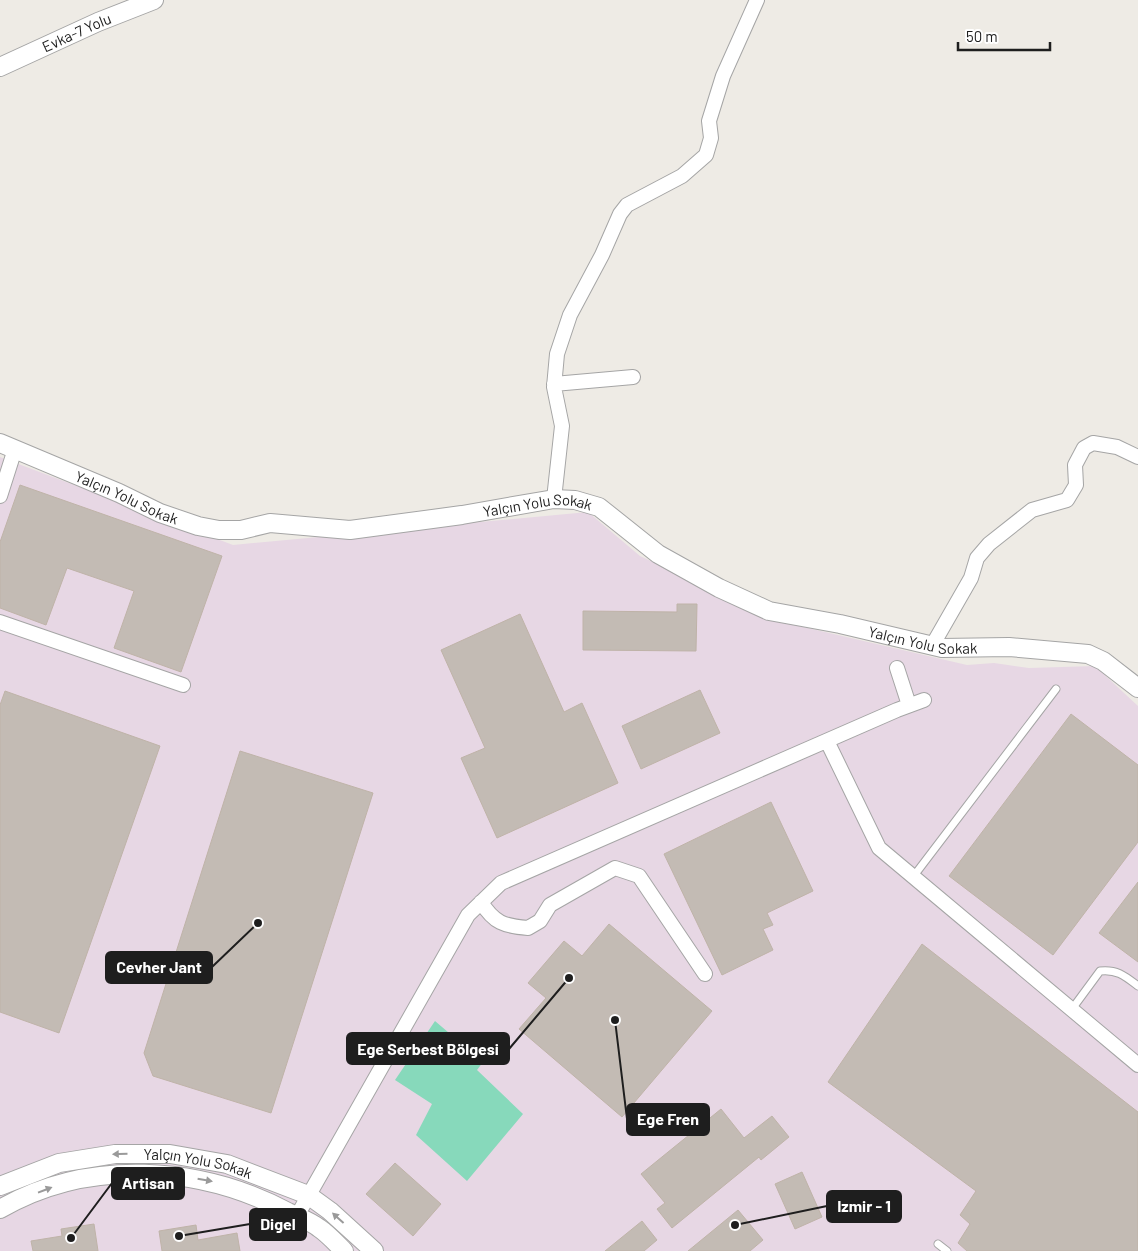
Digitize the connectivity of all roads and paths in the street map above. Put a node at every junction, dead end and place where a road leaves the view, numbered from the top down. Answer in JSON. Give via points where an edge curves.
{"nodes":[{"id":1,"x":154,"y":0,"type":"edge"},
{"id":2,"x":758,"y":0,"type":"edge"},
{"id":3,"x":0,"y":67,"type":"edge"},
{"id":4,"x":633,"y":377,"type":"dead end"},
{"id":5,"x":554,"y":384,"type":"junction"},
{"id":6,"x":8,"y":446,"type":"edge"},
{"id":7,"x":1138,"y":457,"type":"edge"},
{"id":8,"x":0,"y":496,"type":"edge"},
{"id":9,"x":554,"y":499,"type":"junction"},
{"id":10,"x":0,"y":622,"type":"edge"},
{"id":11,"x":932,"y":646,"type":"junction"},
{"id":12,"x":897,"y":668,"type":"dead end"},
{"id":13,"x":183,"y":685,"type":"dead end"},
{"id":14,"x":1138,"y":688,"type":"edge"},
{"id":15,"x":1056,"y":689,"type":"dead end"},
{"id":16,"x":924,"y":700,"type":"dead end"},
{"id":17,"x":909,"y":705,"type":"junction"},
{"id":18,"x":827,"y":741,"type":"junction"},
{"id":19,"x":914,"y":877,"type":"junction"},
{"id":20,"x":481,"y":902,"type":"junction"},
{"id":21,"x":705,"y":974,"type":"dead end"},
{"id":22,"x":1138,"y":986,"type":"edge"},
{"id":23,"x":1072,"y":1009,"type":"junction"},
{"id":24,"x":1138,"y":1065,"type":"edge"},
{"id":25,"x":0,"y":1186,"type":"edge"},
{"id":26,"x":308,"y":1195,"type":"junction"},
{"id":27,"x":0,"y":1209,"type":"edge"},
{"id":28,"x":297,"y":1216,"type":"junction"},
{"id":29,"x":938,"y":1244,"type":"dead end"},
{"id":30,"x":344,"y":1251,"type":"edge"},
{"id":31,"x":374,"y":1251,"type":"edge"},
{"id":32,"x":947,"y":1251,"type":"edge"}],
"edges":[{"from":1,"to":3,"type":"street","name":"Evka-7 Yolu"},
{"from":2,"to":5,"type":"street","via":[[723,76],[709,122],[711,138],[706,156],[682,176],[627,205],[620,214],[570,316],[558,354]]},
{"from":4,"to":5,"type":"street"},
{"from":5,"to":9,"type":"street","via":[[562,426]]},
{"from":6,"to":8,"type":"street"},
{"from":6,"to":9,"type":"street","name":"Yalçın Yolu Sokak","via":[[160,513],[219,530],[241,530],[270,523],[350,530]]},
{"from":7,"to":11,"type":"street","via":[[1118,447],[1093,443],[1084,448],[1075,465],[1076,485],[1066,500],[1032,510],[989,544],[977,558],[971,578]]},
{"from":9,"to":11,"type":"street","name":"Yalçın Yolu Sokak","via":[[575,500],[599,507],[658,554],[769,611]]},
{"from":10,"to":13,"type":"street"},
{"from":11,"to":14,"type":"street","name":"Yalçın Yolu Sokak","via":[[1009,647],[1088,654],[1103,661]]},
{"from":12,"to":17,"type":"street"},
{"from":15,"to":19,"type":"lane"},
{"from":16,"to":17,"type":"street"},
{"from":17,"to":18,"type":"street"},
{"from":18,"to":19,"type":"street","via":[[879,848]]},
{"from":18,"to":20,"type":"street","via":[[501,883]]},
{"from":19,"to":23,"type":"street"},
{"from":20,"to":21,"type":"street","via":[[490,916],[501,923],[528,928],[540,921],[550,906],[615,868],[639,876]]},
{"from":20,"to":26,"type":"street","via":[[468,915]]},
{"from":22,"to":23,"type":"lane","via":[[1121,973],[1100,971]]},
{"from":23,"to":24,"type":"street"},
{"from":26,"to":25,"type":"street","name":"Yalçın Yolu Sokak","one_way":true,"via":[[227,1164],[170,1154],[115,1154],[59,1163]]},
{"from":26,"to":28,"type":"street"},
{"from":31,"to":26,"type":"street","name":"Yalçın Yolu Sokak","one_way":true},
{"from":27,"to":28,"type":"street","name":"Yalçın Yolu Sokak","one_way":true,"via":[[64,1183],[116,1174],[168,1174],[222,1183]]},
{"from":28,"to":30,"type":"street","name":"Yalçın Yolu Sokak","via":[[318,1228]]},
{"from":29,"to":32,"type":"lane"}]}
